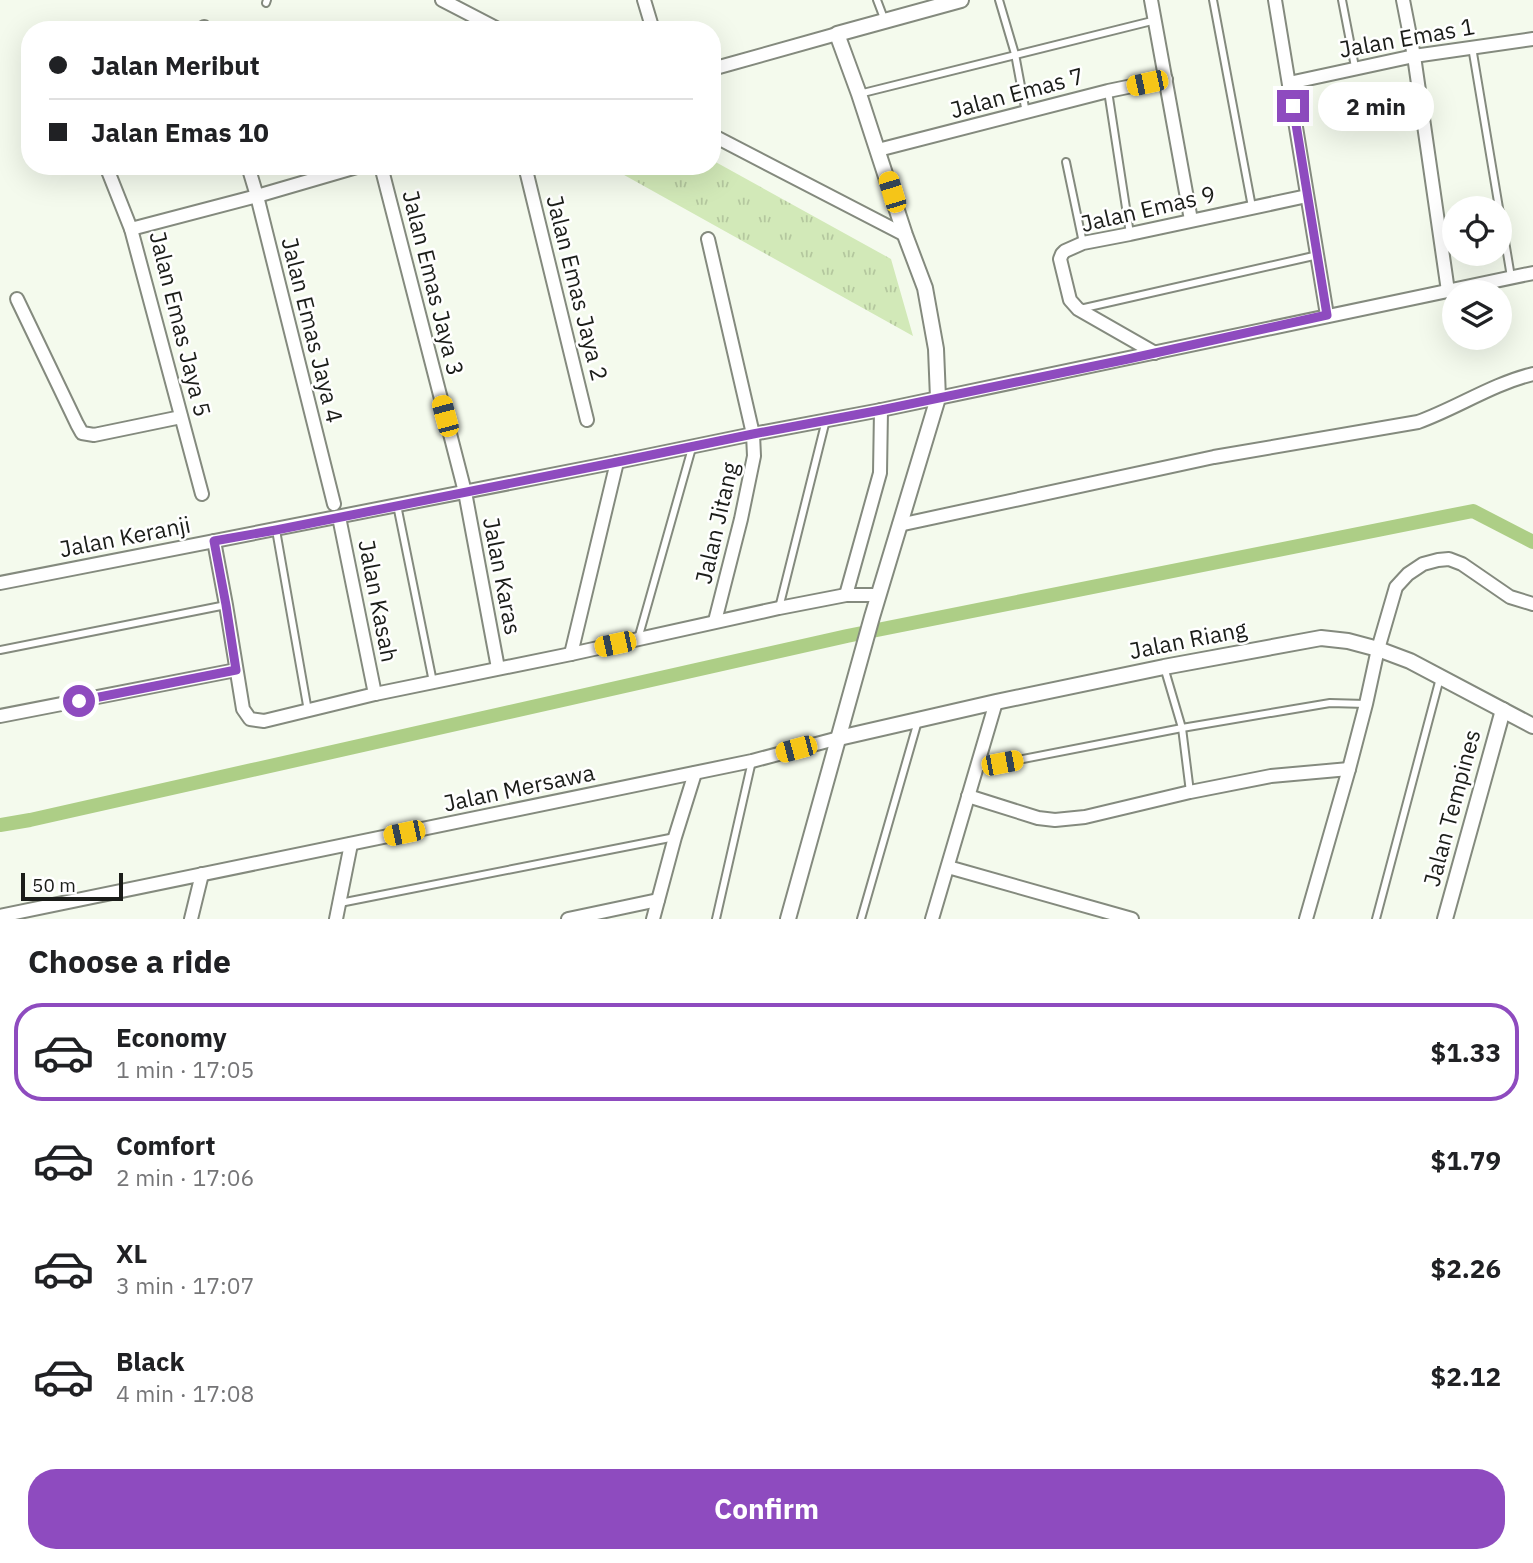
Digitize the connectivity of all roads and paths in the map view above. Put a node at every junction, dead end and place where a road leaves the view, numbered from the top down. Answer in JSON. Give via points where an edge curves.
{"nodes":[{"id":1,"x":442,"y":0,"type":"edge"},
{"id":2,"x":644,"y":0,"type":"edge"},
{"id":3,"x":877,"y":0,"type":"edge"},
{"id":4,"x":961,"y":0,"type":"edge"},
{"id":5,"x":999,"y":0,"type":"edge"},
{"id":6,"x":1151,"y":0,"type":"edge"},
{"id":7,"x":1213,"y":0,"type":"edge"},
{"id":8,"x":1275,"y":0,"type":"edge"},
{"id":9,"x":1342,"y":0,"type":"edge"},
{"id":10,"x":1403,"y":0,"type":"edge"},
{"id":11,"x":929,"y":4,"type":"edge"},
{"id":12,"x":1156,"y":20,"type":"junction"},
{"id":13,"x":483,"y":21,"type":"edge"},
{"id":14,"x":650,"y":21,"type":"edge"},
{"id":15,"x":885,"y":21,"type":"junction"},
{"id":16,"x":837,"y":34,"type":"junction"},
{"id":17,"x":1532,"y":43,"type":"edge"},
{"id":18,"x":1472,"y":47,"type":"junction"},
{"id":19,"x":1015,"y":54,"type":"junction"},
{"id":20,"x":1414,"y":55,"type":"junction"},
{"id":21,"x":721,"y":66,"type":"edge"},
{"id":22,"x":1355,"y":68,"type":"junction"},
{"id":23,"x":1166,"y":79,"type":"junction"},
{"id":24,"x":1289,"y":83,"type":"junction"},
{"id":25,"x":1108,"y":91,"type":"junction"},
{"id":26,"x":859,"y":93,"type":"junction"},
{"id":27,"x":1026,"y":113,"type":"junction"},
{"id":28,"x":721,"y":140,"type":"edge"},
{"id":29,"x":878,"y":150,"type":"junction"},
{"id":30,"x":1066,"y":162,"type":"dead end"},
{"id":31,"x":110,"y":175,"type":"edge"},
{"id":32,"x":251,"y":175,"type":"edge"},
{"id":33,"x":329,"y":175,"type":"edge"},
{"id":34,"x":383,"y":175,"type":"edge"},
{"id":35,"x":527,"y":175,"type":"edge"},
{"id":36,"x":1307,"y":195,"type":"junction"},
{"id":37,"x":257,"y":196,"type":"junction"},
{"id":38,"x":1498,"y":196,"type":"edge"},
{"id":39,"x":1252,"y":207,"type":"junction"},
{"id":40,"x":1191,"y":220,"type":"junction"},
{"id":41,"x":131,"y":229,"type":"junction"},
{"id":42,"x":1130,"y":234,"type":"junction"},
{"id":43,"x":905,"y":235,"type":"junction"},
{"id":44,"x":708,"y":239,"type":"dead end"},
{"id":45,"x":1083,"y":243,"type":"junction"},
{"id":46,"x":1318,"y":255,"type":"junction"},
{"id":47,"x":1509,"y":266,"type":"edge"},
{"id":48,"x":1533,"y":273,"type":"edge"},
{"id":49,"x":1511,"y":277,"type":"junction"},
{"id":50,"x":1446,"y":280,"type":"edge"},
{"id":51,"x":1498,"y":280,"type":"edge"},
{"id":52,"x":1442,"y":292,"type":"edge"},
{"id":53,"x":17,"y":299,"type":"dead end"},
{"id":54,"x":1078,"y":309,"type":"junction"},
{"id":55,"x":1327,"y":315,"type":"junction"},
{"id":56,"x":1155,"y":353,"type":"junction"},
{"id":57,"x":1533,"y":374,"type":"edge"},
{"id":58,"x":938,"y":398,"type":"junction"},
{"id":59,"x":881,"y":410,"type":"junction"},
{"id":60,"x":181,"y":418,"type":"junction"},
{"id":61,"x":587,"y":420,"type":"dead end"},
{"id":62,"x":825,"y":420,"type":"junction"},
{"id":63,"x":753,"y":434,"type":"junction"},
{"id":64,"x":692,"y":446,"type":"junction"},
{"id":65,"x":617,"y":462,"type":"junction"},
{"id":66,"x":465,"y":492,"type":"junction"},
{"id":67,"x":202,"y":494,"type":"dead end"},
{"id":68,"x":334,"y":504,"type":"dead end"},
{"id":69,"x":397,"y":505,"type":"junction"},
{"id":70,"x":339,"y":517,"type":"junction"},
{"id":71,"x":899,"y":525,"type":"junction"},
{"id":72,"x":276,"y":530,"type":"junction"},
{"id":73,"x":214,"y":541,"type":"junction"},
{"id":74,"x":0,"y":583,"type":"edge"},
{"id":75,"x":846,"y":595,"type":"junction"},
{"id":76,"x":879,"y":595,"type":"junction"},
{"id":77,"x":1533,"y":604,"type":"edge"},
{"id":78,"x":226,"y":605,"type":"junction"},
{"id":79,"x":779,"y":608,"type":"junction"},
{"id":80,"x":715,"y":621,"type":"junction"},
{"id":81,"x":638,"y":639,"type":"junction"},
{"id":82,"x":1378,"y":649,"type":"junction"},
{"id":83,"x":0,"y":650,"type":"edge"},
{"id":84,"x":570,"y":654,"type":"junction"},
{"id":85,"x":1164,"y":667,"type":"junction"},
{"id":86,"x":498,"y":668,"type":"junction"},
{"id":87,"x":236,"y":670,"type":"junction"},
{"id":88,"x":1440,"y":676,"type":"junction"},
{"id":89,"x":433,"y":683,"type":"junction"},
{"id":90,"x":374,"y":694,"type":"junction"},
{"id":91,"x":996,"y":702,"type":"junction"},
{"id":92,"x":1366,"y":704,"type":"junction"},
{"id":93,"x":1503,"y":710,"type":"junction"},
{"id":94,"x":308,"y":711,"type":"junction"},
{"id":95,"x":0,"y":716,"type":"edge"},
{"id":96,"x":919,"y":719,"type":"junction"},
{"id":97,"x":1533,"y":726,"type":"edge"},
{"id":98,"x":1182,"y":728,"type":"junction"},
{"id":99,"x":839,"y":738,"type":"junction"},
{"id":100,"x":752,"y":761,"type":"junction"},
{"id":101,"x":977,"y":768,"type":"junction"},
{"id":102,"x":1349,"y":769,"type":"junction"},
{"id":103,"x":695,"y":773,"type":"junction"},
{"id":104,"x":1190,"y":792,"type":"junction"},
{"id":105,"x":968,"y":796,"type":"junction"},
{"id":106,"x":676,"y":837,"type":"junction"},
{"id":107,"x":351,"y":844,"type":"junction"},
{"id":108,"x":948,"y":867,"type":"junction"},
{"id":109,"x":202,"y":874,"type":"junction"},
{"id":110,"x":658,"y":900,"type":"junction"},
{"id":111,"x":340,"y":902,"type":"junction"},
{"id":112,"x":0,"y":916,"type":"edge"},
{"id":113,"x":584,"y":917,"type":"edge"},
{"id":114,"x":191,"y":919,"type":"edge"},
{"id":115,"x":336,"y":919,"type":"edge"},
{"id":116,"x":568,"y":919,"type":"edge"},
{"id":117,"x":653,"y":919,"type":"edge"},
{"id":118,"x":716,"y":919,"type":"edge"},
{"id":119,"x":788,"y":919,"type":"edge"},
{"id":120,"x":861,"y":919,"type":"edge"},
{"id":121,"x":932,"y":919,"type":"edge"},
{"id":122,"x":1132,"y":919,"type":"edge"},
{"id":123,"x":1306,"y":919,"type":"edge"},
{"id":124,"x":1376,"y":919,"type":"edge"},
{"id":125,"x":1446,"y":919,"type":"edge"}],
"edges":[{"from":1,"to":13,"type":"street"},
{"from":2,"to":14,"type":"street"},
{"from":3,"to":15,"type":"lane"},
{"from":4,"to":11,"type":"street"},
{"from":5,"to":19,"type":"lane"},
{"from":6,"to":12,"type":"street"},
{"from":7,"to":39,"type":"lane"},
{"from":8,"to":24,"type":"street"},
{"from":9,"to":22,"type":"lane"},
{"from":10,"to":20,"type":"street"},
{"from":11,"to":15,"type":"street"},
{"from":12,"to":19,"type":"lane"},
{"from":12,"to":23,"type":"street"},
{"from":15,"to":16,"type":"street"},
{"from":16,"to":21,"type":"street"},
{"from":16,"to":26,"type":"street"},
{"from":17,"to":18,"type":"street","name":"Jalan Emas 1"},
{"from":18,"to":20,"type":"street","name":"Jalan Emas 1"},
{"from":18,"to":38,"type":"lane"},
{"from":19,"to":26,"type":"lane"},
{"from":19,"to":27,"type":"lane"},
{"from":20,"to":22,"type":"street","name":"Jalan Emas 1"},
{"from":20,"to":50,"type":"street"},
{"from":22,"to":24,"type":"street","name":"Jalan Emas 1"},
{"from":23,"to":25,"type":"street","name":"Jalan Emas 7"},
{"from":23,"to":40,"type":"street"},
{"from":24,"to":36,"type":"street"},
{"from":25,"to":27,"type":"street","name":"Jalan Emas 7"},
{"from":25,"to":42,"type":"lane"},
{"from":26,"to":29,"type":"street"},
{"from":27,"to":29,"type":"street","name":"Jalan Emas 7"},
{"from":28,"to":43,"type":"street"},
{"from":29,"to":43,"type":"street"},
{"from":30,"to":45,"type":"lane"},
{"from":31,"to":41,"type":"street"},
{"from":32,"to":37,"type":"street","name":"Jalan Emas Jaya 4"},
{"from":33,"to":37,"type":"street","name":"Jalan Emas Jaya 5"},
{"from":34,"to":66,"type":"street","name":"Jalan Emas Jaya 3"},
{"from":35,"to":61,"type":"street","name":"Jalan Emas Jaya 2"},
{"from":36,"to":39,"type":"street","name":"Jalan Emas 9"},
{"from":36,"to":46,"type":"street"},
{"from":37,"to":41,"type":"street","name":"Jalan Emas Jaya 5"},
{"from":37,"to":68,"type":"street","name":"Jalan Emas Jaya 4"},
{"from":39,"to":40,"type":"street","name":"Jalan Emas 9"},
{"from":40,"to":42,"type":"street","name":"Jalan Emas 9"},
{"from":41,"to":60,"type":"street","name":"Jalan Emas Jaya 5"},
{"from":42,"to":45,"type":"street","name":"Jalan Emas 9"},
{"from":43,"to":58,"type":"street","via":[[925,288],[936,349]]},
{"from":44,"to":63,"type":"street","name":"Jalan Jitang"},
{"from":45,"to":54,"type":"street","name":"Jalan Emas 9","via":[[1065,251],[1060,259],[1070,300]]},
{"from":46,"to":54,"type":"lane"},
{"from":46,"to":55,"type":"street"},
{"from":47,"to":49,"type":"lane"},
{"from":48,"to":49,"type":"street","name":"Jalan Keranji"},
{"from":49,"to":51,"type":"street","name":"Jalan Keranji"},
{"from":52,"to":55,"type":"street","name":"Jalan Keranji"},
{"from":53,"to":60,"type":"street","via":[[82,433],[94,435]]},
{"from":54,"to":56,"type":"street"},
{"from":55,"to":56,"type":"street","name":"Jalan Keranji"},
{"from":56,"to":58,"type":"street","name":"Jalan Keranji"},
{"from":57,"to":71,"type":"street","via":[[1418,422],[1214,457]]},
{"from":58,"to":59,"type":"street","name":"Jalan Keranji"},
{"from":58,"to":71,"type":"street"},
{"from":59,"to":62,"type":"street","name":"Jalan Keranji"},
{"from":59,"to":75,"type":"street","via":[[880,473]]},
{"from":60,"to":67,"type":"street","name":"Jalan Emas Jaya 5"},
{"from":62,"to":63,"type":"street","name":"Jalan Keranji"},
{"from":62,"to":79,"type":"lane"},
{"from":63,"to":64,"type":"street","name":"Jalan Keranji"},
{"from":63,"to":80,"type":"street","name":"Jalan Jitang","via":[[754,456]]},
{"from":64,"to":65,"type":"street","name":"Jalan Keranji"},
{"from":64,"to":81,"type":"lane"},
{"from":65,"to":66,"type":"street","name":"Jalan Keranji"},
{"from":65,"to":84,"type":"street"},
{"from":66,"to":69,"type":"street","name":"Jalan Keranji"},
{"from":66,"to":86,"type":"street","name":"Jalan Karas"},
{"from":69,"to":70,"type":"street","name":"Jalan Keranji"},
{"from":69,"to":89,"type":"lane"},
{"from":70,"to":72,"type":"street","name":"Jalan Keranji"},
{"from":70,"to":90,"type":"street","name":"Jalan Kasah"},
{"from":71,"to":76,"type":"street"},
{"from":72,"to":73,"type":"street","name":"Jalan Keranji"},
{"from":72,"to":94,"type":"lane"},
{"from":73,"to":74,"type":"street","name":"Jalan Keranji"},
{"from":73,"to":78,"type":"street"},
{"from":75,"to":76,"type":"street"},
{"from":75,"to":79,"type":"street"},
{"from":76,"to":99,"type":"street"},
{"from":77,"to":82,"type":"street","via":[[1510,597],[1449,559],[1423,564],[1396,587]]},
{"from":78,"to":83,"type":"lane"},
{"from":78,"to":87,"type":"street"},
{"from":79,"to":80,"type":"street"},
{"from":80,"to":81,"type":"street"},
{"from":81,"to":84,"type":"street"},
{"from":82,"to":85,"type":"street","name":"Jalan Riang","via":[[1321,638]]},
{"from":82,"to":88,"type":"street","name":"Jalan Riang"},
{"from":82,"to":92,"type":"street"},
{"from":84,"to":86,"type":"street"},
{"from":85,"to":91,"type":"street","name":"Jalan Riang"},
{"from":85,"to":98,"type":"lane"},
{"from":86,"to":89,"type":"street"},
{"from":87,"to":94,"type":"street","via":[[243,709],[250,719],[264,721]]},
{"from":87,"to":95,"type":"street"},
{"from":88,"to":93,"type":"street","name":"Jalan Riang"},
{"from":88,"to":124,"type":"lane"},
{"from":89,"to":90,"type":"street"},
{"from":90,"to":94,"type":"street"},
{"from":91,"to":96,"type":"street","name":"Jalan Riang"},
{"from":91,"to":101,"type":"street"},
{"from":92,"to":98,"type":"lane","via":[[1330,703]]},
{"from":92,"to":102,"type":"street"},
{"from":93,"to":97,"type":"street","name":"Jalan Riang"},
{"from":93,"to":125,"type":"street","name":"Jalan Tempines"},
{"from":96,"to":99,"type":"street","name":"Jalan Riang"},
{"from":96,"to":120,"type":"lane"},
{"from":98,"to":101,"type":"lane"},
{"from":98,"to":104,"type":"lane"},
{"from":99,"to":100,"type":"street","name":"Jalan Mersawa"},
{"from":99,"to":119,"type":"street"},
{"from":100,"to":103,"type":"street","name":"Jalan Mersawa"},
{"from":100,"to":118,"type":"lane"},
{"from":101,"to":105,"type":"street"},
{"from":102,"to":104,"type":"street","via":[[1271,776]]},
{"from":102,"to":123,"type":"street"},
{"from":103,"to":106,"type":"street"},
{"from":103,"to":107,"type":"street","name":"Jalan Mersawa"},
{"from":104,"to":105,"type":"street","via":[[1055,820]]},
{"from":105,"to":108,"type":"street"},
{"from":106,"to":110,"type":"street"},
{"from":106,"to":111,"type":"lane"},
{"from":107,"to":109,"type":"street","name":"Jalan Mersawa"},
{"from":107,"to":111,"type":"street"},
{"from":108,"to":121,"type":"street"},
{"from":108,"to":122,"type":"street"},
{"from":109,"to":112,"type":"street","name":"Jalan Mersawa"},
{"from":109,"to":114,"type":"street"},
{"from":110,"to":113,"type":"street"},
{"from":110,"to":117,"type":"street"},
{"from":111,"to":115,"type":"street"},
{"from":113,"to":116,"type":"street"}]}
